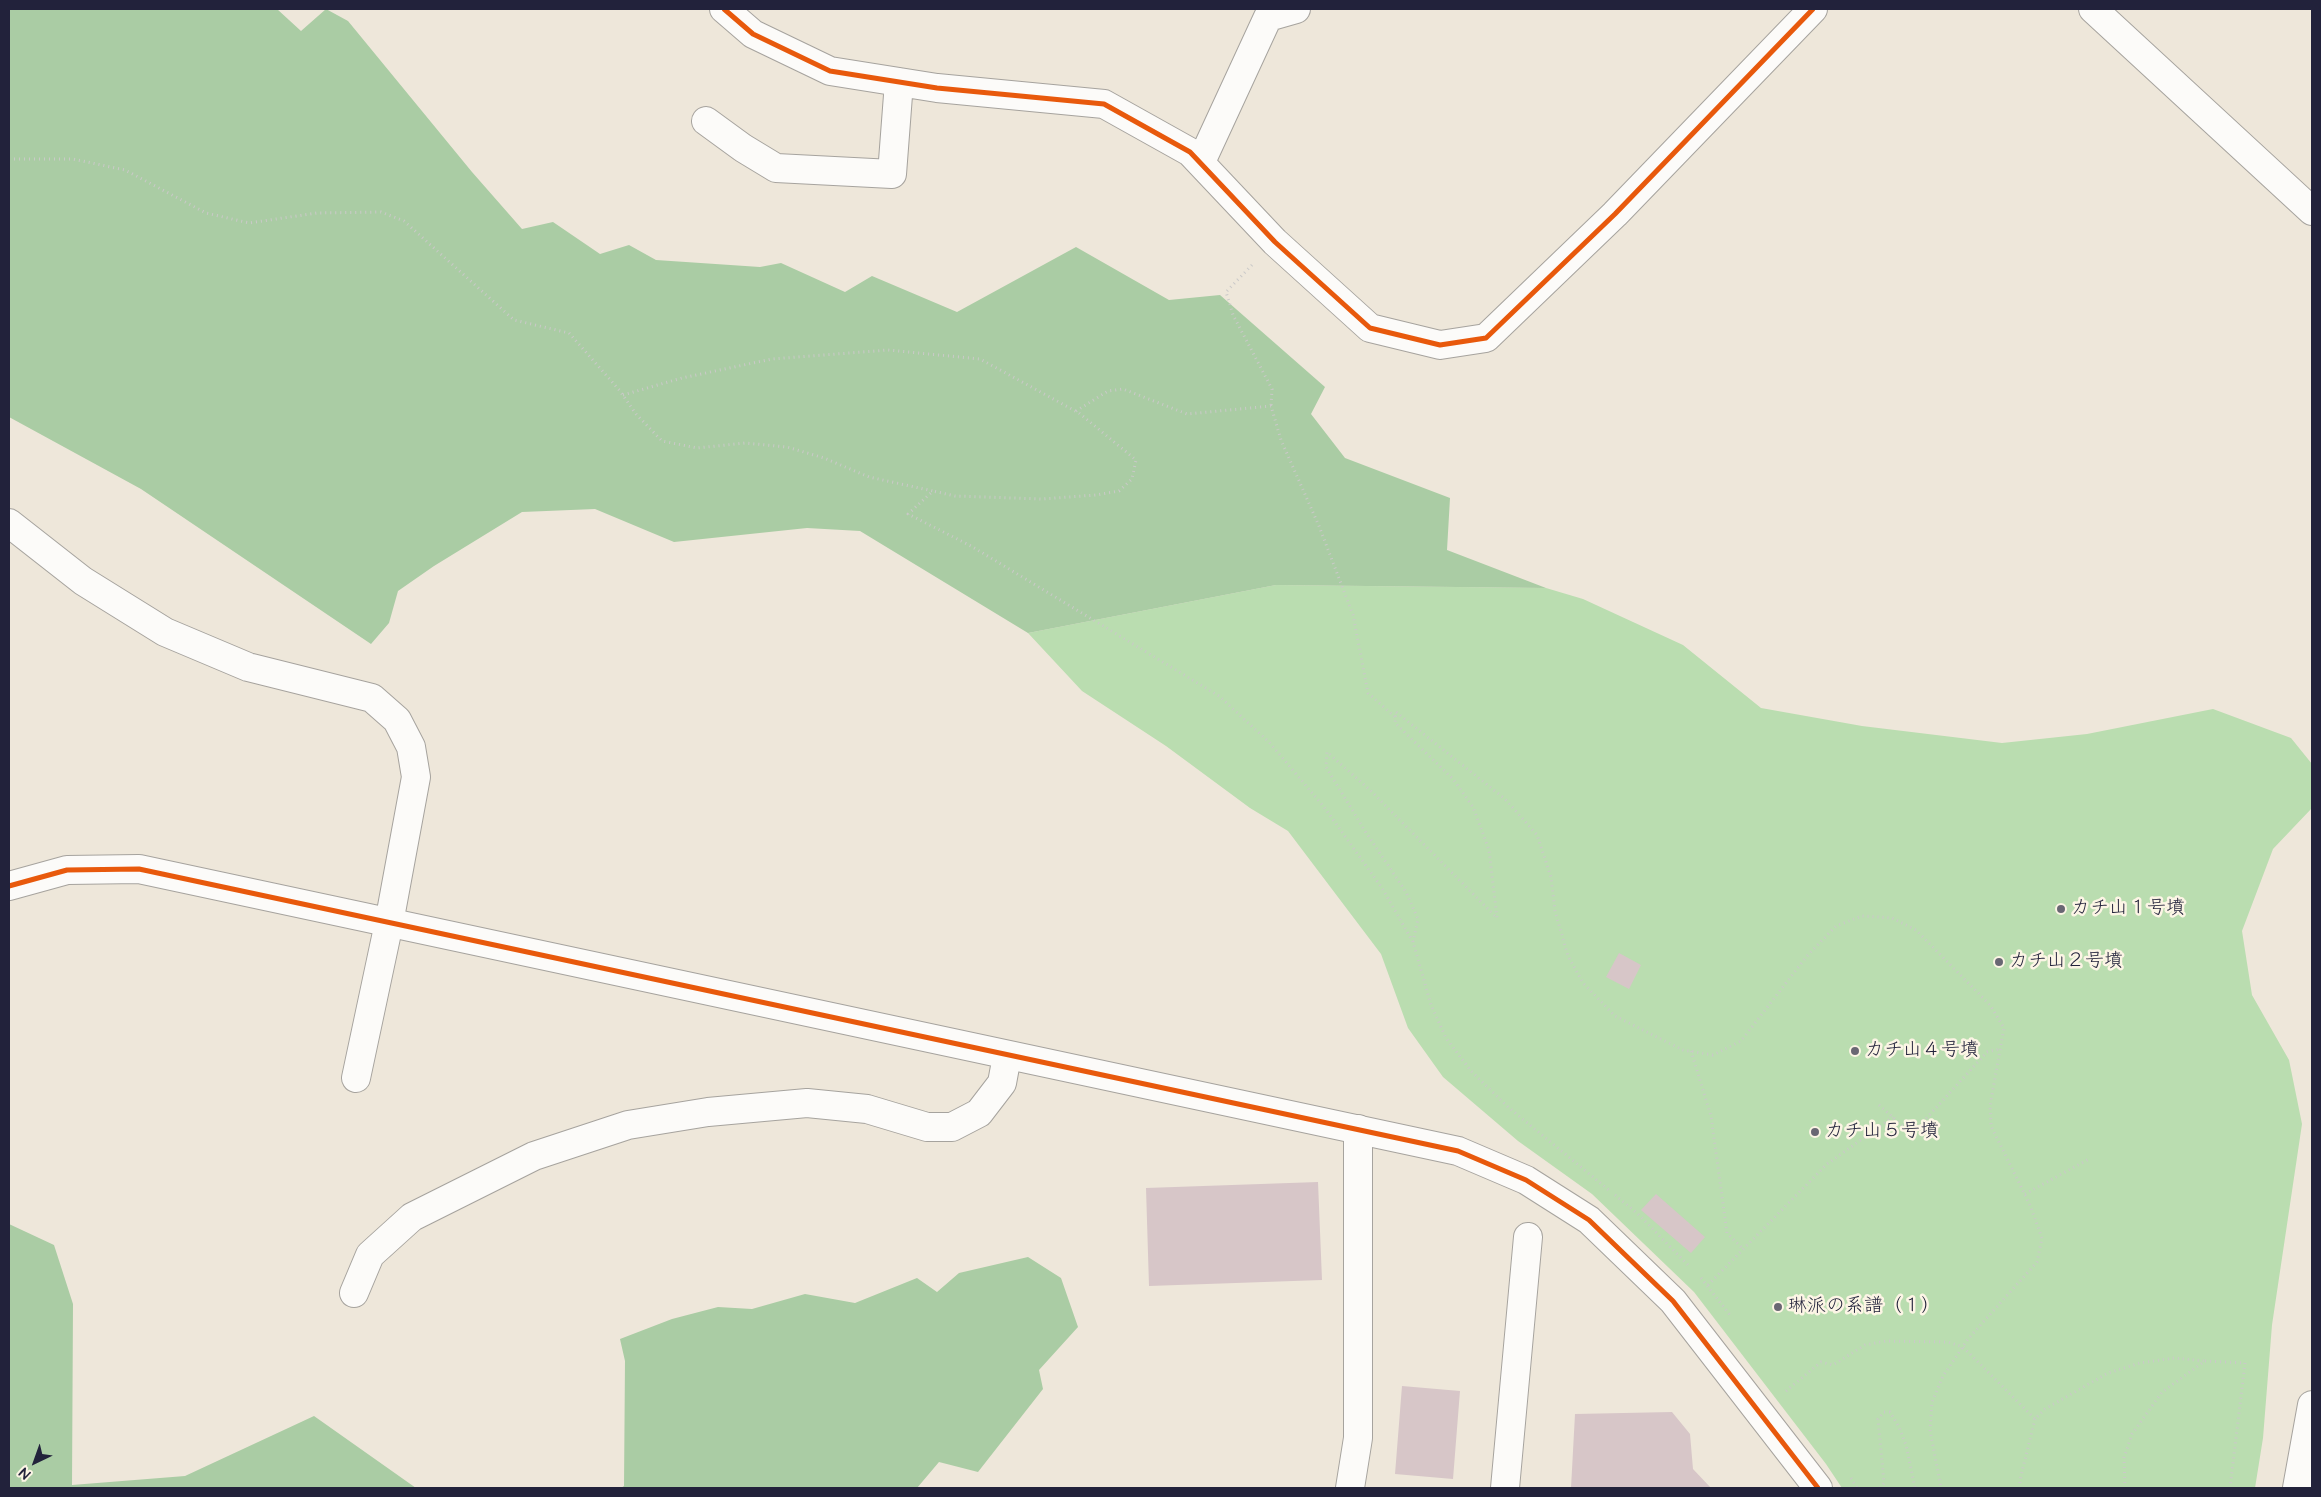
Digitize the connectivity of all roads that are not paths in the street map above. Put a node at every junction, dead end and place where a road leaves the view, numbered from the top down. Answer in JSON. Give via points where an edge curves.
{"nodes":[{"id":1,"x":724,"y":9,"type":"edge"},
{"id":2,"x":1296,"y":9,"type":"edge"},
{"id":3,"x":1812,"y":9,"type":"edge"},
{"id":4,"x":2103,"y":12,"type":"edge"},
{"id":5,"x":1267,"y":13,"type":"edge"},
{"id":6,"x":899,"y":82,"type":"junction"},
{"id":7,"x":706,"y":120,"type":"dead end"},
{"id":8,"x":1201,"y":162,"type":"junction"},
{"id":9,"x":2312,"y":211,"type":"edge"},
{"id":10,"x":9,"y":523,"type":"edge"},
{"id":11,"x":9,"y":886,"type":"edge"},
{"id":12,"x":389,"y":923,"type":"junction"},
{"id":13,"x":1007,"y":1056,"type":"junction"},
{"id":14,"x":356,"y":1078,"type":"dead end"},
{"id":15,"x":1358,"y":1129,"type":"junction"},
{"id":16,"x":1528,"y":1236,"type":"dead end"},
{"id":17,"x":354,"y":1293,"type":"dead end"},
{"id":18,"x":2312,"y":1405,"type":"edge"},
{"id":19,"x":1350,"y":1488,"type":"edge"},
{"id":20,"x":1505,"y":1488,"type":"edge"},
{"id":21,"x":1818,"y":1488,"type":"edge"},
{"id":22,"x":2297,"y":1488,"type":"edge"}],
"edges":[{"from":1,"to":6,"type":"street","via":[[753,34],[830,71]]},
{"from":2,"to":5,"type":"street"},
{"from":3,"to":8,"type":"street","via":[[1615,214],[1486,338],[1440,345],[1370,328],[1275,242]]},
{"from":4,"to":9,"type":"street"},
{"from":5,"to":8,"type":"street"},
{"from":6,"to":7,"type":"street","via":[[892,174],[776,168]]},
{"from":6,"to":8,"type":"street","via":[[1104,104],[1190,152]]},
{"from":10,"to":12,"type":"street","via":[[83,581],[165,632],[248,667],[372,698],[397,720],[411,748],[416,777]]},
{"from":11,"to":12,"type":"street","via":[[67,870],[139,869]]},
{"from":12,"to":13,"type":"street"},
{"from":12,"to":14,"type":"street"},
{"from":13,"to":15,"type":"street"},
{"from":13,"to":17,"type":"street","via":[[1002,1082],[979,1113],[952,1127],[927,1127],[867,1109],[807,1103],[708,1112],[628,1125],[534,1156],[412,1217],[370,1255]]},
{"from":15,"to":19,"type":"street","via":[[1358,1438]]},
{"from":15,"to":21,"type":"street","via":[[1458,1151],[1526,1180],[1589,1220],[1673,1300]]},
{"from":16,"to":20,"type":"street"},
{"from":18,"to":22,"type":"street"}]}
